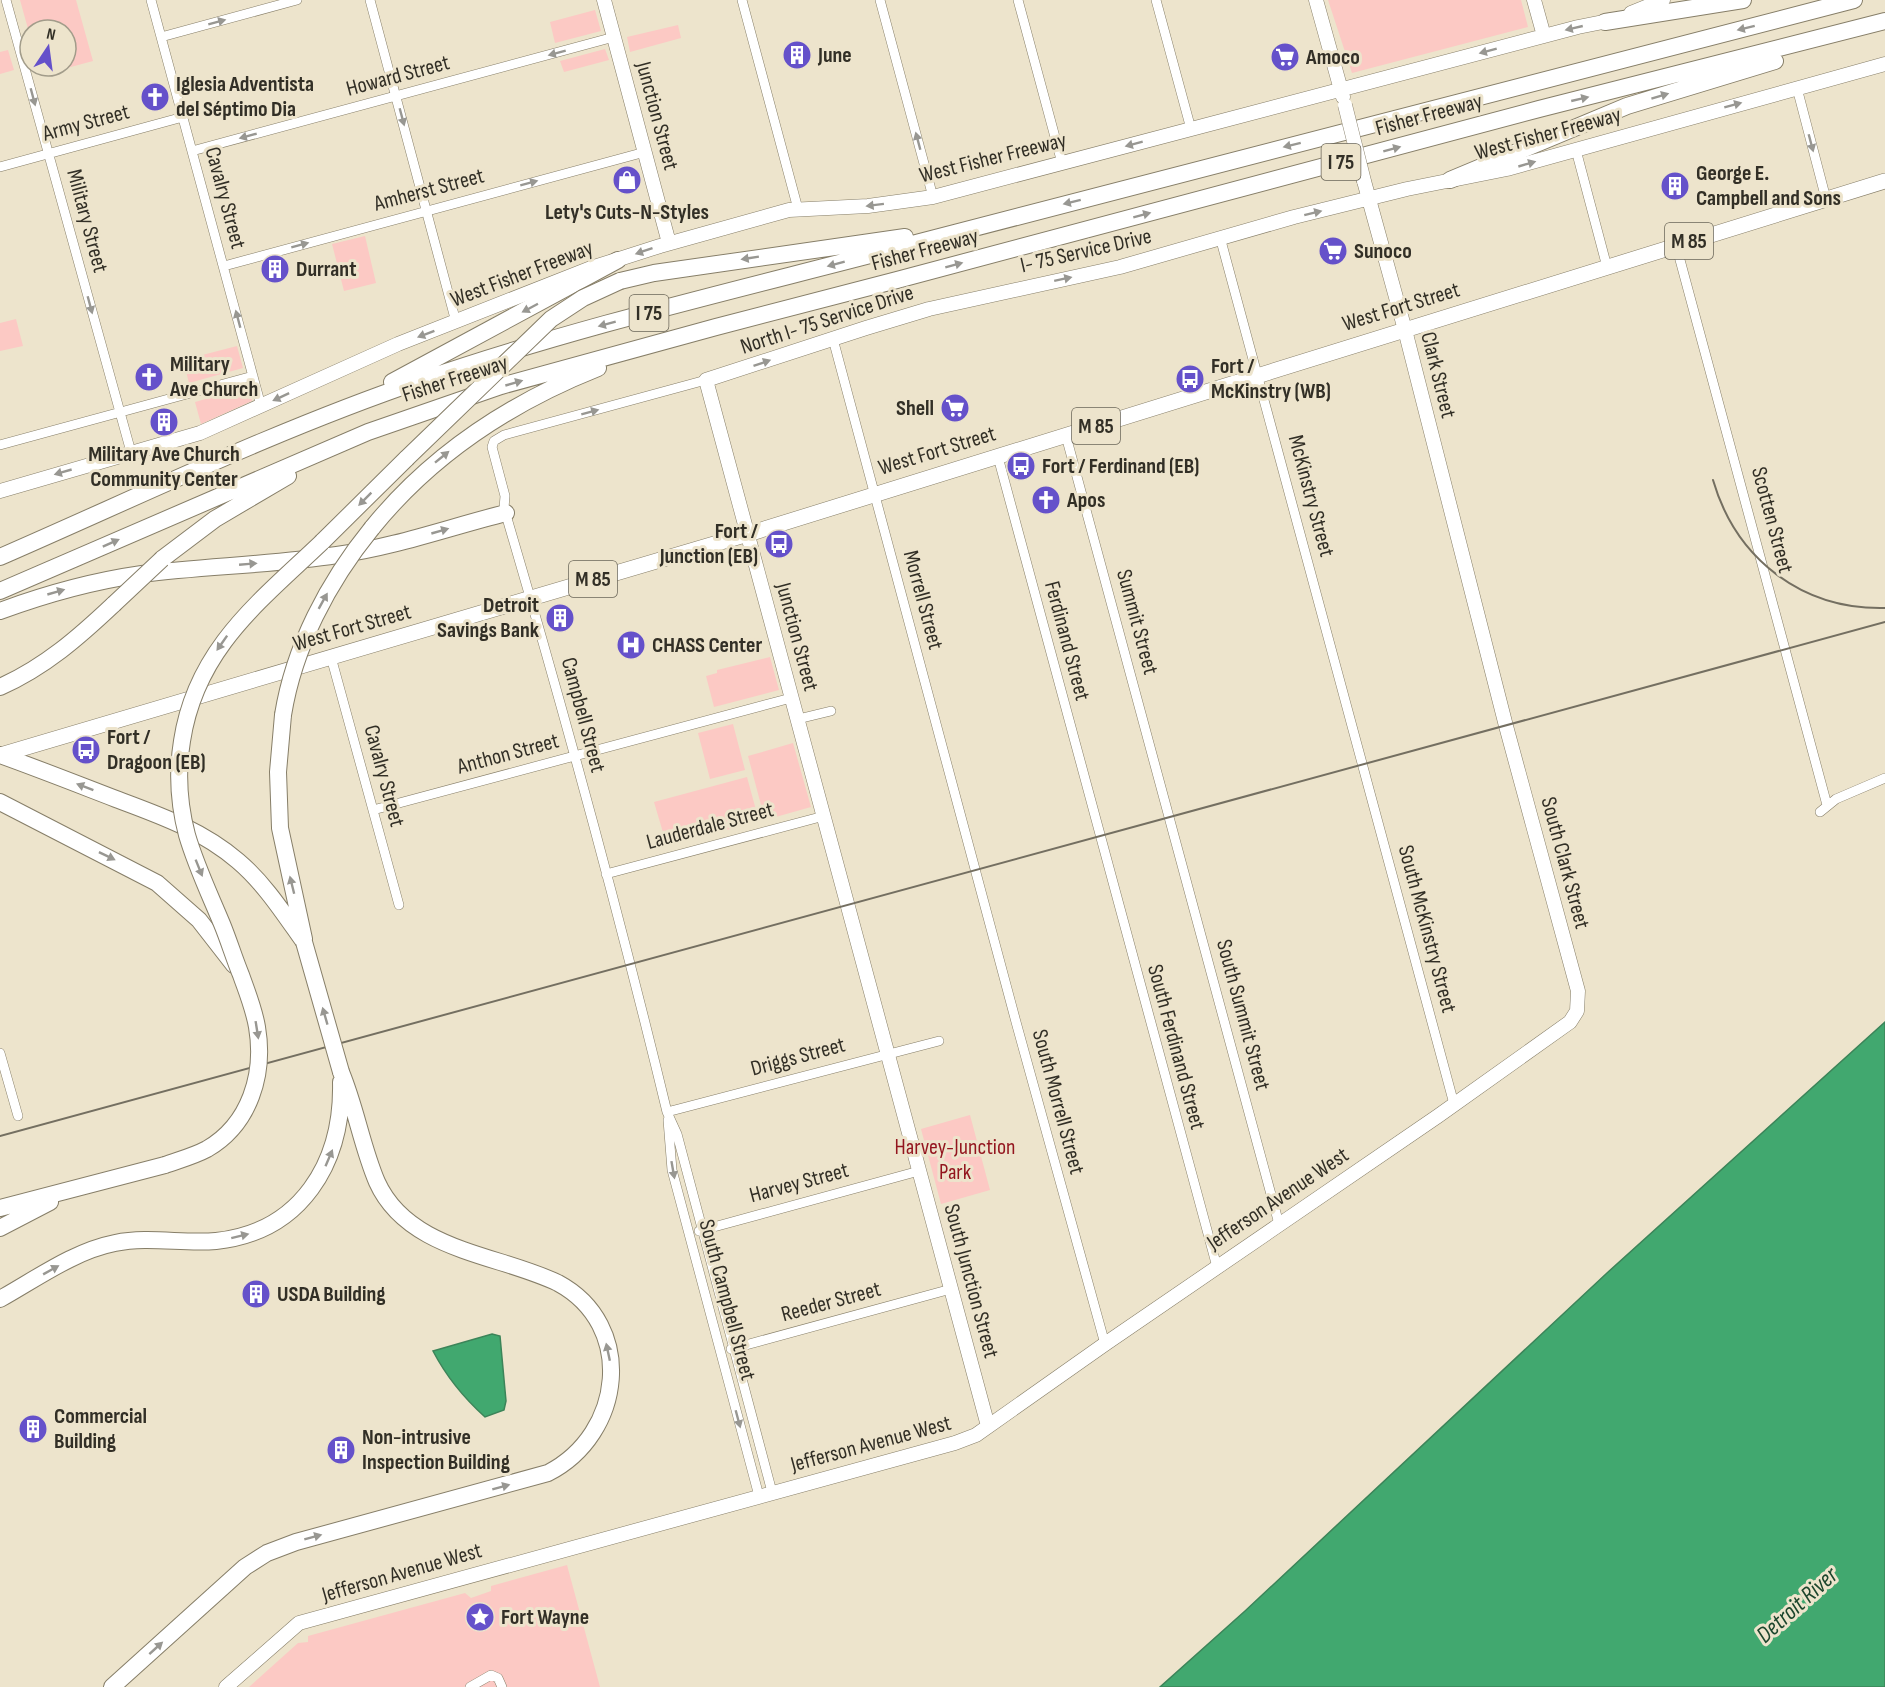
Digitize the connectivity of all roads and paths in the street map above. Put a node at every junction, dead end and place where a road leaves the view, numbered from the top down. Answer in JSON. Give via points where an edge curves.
{"nodes":[{"id":1,"x":6,"y":0,"type":"edge"},
{"id":2,"x":151,"y":0,"type":"edge"},
{"id":3,"x":297,"y":0,"type":"edge"},
{"id":4,"x":370,"y":0,"type":"edge"},
{"id":5,"x":604,"y":0,"type":"edge"},
{"id":6,"x":742,"y":0,"type":"edge"},
{"id":7,"x":880,"y":0,"type":"edge"},
{"id":8,"x":1018,"y":0,"type":"edge"},
{"id":9,"x":1156,"y":0,"type":"edge"},
{"id":10,"x":1316,"y":0,"type":"edge"},
{"id":11,"x":1534,"y":0,"type":"edge"},
{"id":12,"x":1663,"y":0,"type":"edge"},
{"id":13,"x":1743,"y":0,"type":"edge"},
{"id":14,"x":1854,"y":0,"type":"edge"},
{"id":15,"x":1885,"y":21,"type":"edge"},
{"id":16,"x":1605,"y":22,"type":"junction"},
{"id":17,"x":1868,"y":26,"type":"junction"},
{"id":18,"x":1544,"y":36,"type":"junction"},
{"id":19,"x":161,"y":37,"type":"junction"},
{"id":20,"x":614,"y":37,"type":"junction"},
{"id":21,"x":1885,"y":64,"type":"edge"},
{"id":22,"x":1797,"y":88,"type":"junction"},
{"id":23,"x":1341,"y":90,"type":"junction"},
{"id":24,"x":396,"y":96,"type":"junction"},
{"id":25,"x":183,"y":117,"type":"junction"},
{"id":26,"x":1191,"y":129,"type":"junction"},
{"id":27,"x":1576,"y":150,"type":"junction"},
{"id":28,"x":192,"y":151,"type":"junction"},
{"id":29,"x":645,"y":152,"type":"junction"},
{"id":30,"x":49,"y":154,"type":"junction"},
{"id":31,"x":1062,"y":163,"type":"junction"},
{"id":32,"x":0,"y":167,"type":"edge"},
{"id":33,"x":1450,"y":180,"type":"junction"},
{"id":34,"x":1885,"y":181,"type":"edge"},
{"id":35,"x":933,"y":197,"type":"junction"},
{"id":36,"x":1369,"y":199,"type":"junction"},
{"id":37,"x":1826,"y":199,"type":"junction"},
{"id":38,"x":798,"y":209,"type":"junction"},
{"id":39,"x":427,"y":211,"type":"junction"},
{"id":40,"x":974,"y":227,"type":"junction"},
{"id":41,"x":1220,"y":237,"type":"junction"},
{"id":42,"x":669,"y":243,"type":"junction"},
{"id":43,"x":1676,"y":245,"type":"junction"},
{"id":44,"x":618,"y":260,"type":"junction"},
{"id":45,"x":224,"y":266,"type":"junction"},
{"id":46,"x":1606,"y":267,"type":"junction"},
{"id":47,"x":961,"y":302,"type":"joint"},
{"id":48,"x":456,"y":322,"type":"junction"},
{"id":49,"x":1404,"y":330,"type":"junction"},
{"id":50,"x":675,"y":338,"type":"junction"},
{"id":51,"x":833,"y":339,"type":"junction"},
{"id":52,"x":1258,"y":375,"type":"junction"},
{"id":53,"x":253,"y":376,"type":"junction"},
{"id":54,"x":706,"y":380,"type":"junction"},
{"id":55,"x":261,"y":406,"type":"junction"},
{"id":56,"x":119,"y":412,"type":"junction"},
{"id":57,"x":331,"y":414,"type":"junction"},
{"id":58,"x":368,"y":432,"type":"junction"},
{"id":59,"x":1066,"y":436,"type":"junction"},
{"id":60,"x":0,"y":445,"type":"edge"},
{"id":61,"x":131,"y":452,"type":"junction"},
{"id":62,"x":998,"y":456,"type":"junction"},
{"id":63,"x":0,"y":491,"type":"edge"},
{"id":64,"x":875,"y":494,"type":"junction"},
{"id":65,"x":506,"y":513,"type":"junction"},
{"id":66,"x":748,"y":534,"type":"junction"},
{"id":67,"x":5,"y":554,"type":"edge"},
{"id":68,"x":0,"y":591,"type":"edge"},
{"id":69,"x":530,"y":597,"type":"junction"},
{"id":70,"x":0,"y":611,"type":"edge"},
{"id":71,"x":331,"y":657,"type":"junction"},
{"id":72,"x":0,"y":687,"type":"edge"},
{"id":73,"x":792,"y":698,"type":"junction"},
{"id":74,"x":831,"y":711,"type":"dead end"},
{"id":75,"x":798,"y":719,"type":"junction"},
{"id":76,"x":1506,"y":726,"type":"joint"},
{"id":77,"x":0,"y":755,"type":"edge"},
{"id":78,"x":574,"y":756,"type":"junction"},
{"id":79,"x":1362,"y":764,"type":"joint"},
{"id":80,"x":1885,"y":778,"type":"edge"},
{"id":81,"x":0,"y":802,"type":"edge"},
{"id":82,"x":373,"y":810,"type":"junction"},
{"id":83,"x":824,"y":816,"type":"junction"},
{"id":84,"x":1169,"y":818,"type":"joint"},
{"id":85,"x":1099,"y":837,"type":"joint"},
{"id":86,"x":976,"y":870,"type":"joint"},
{"id":87,"x":606,"y":874,"type":"junction"},
{"id":88,"x":848,"y":904,"type":"joint"},
{"id":89,"x":399,"y":905,"type":"dead end"},
{"id":90,"x":304,"y":942,"type":"junction"},
{"id":91,"x":630,"y":964,"type":"joint"},
{"id":92,"x":240,"y":974,"type":"junction"},
{"id":93,"x":1577,"y":1011,"type":"joint"},
{"id":94,"x":939,"y":1041,"type":"dead end"},
{"id":95,"x":0,"y":1053,"type":"edge"},
{"id":96,"x":887,"y":1053,"type":"junction"},
{"id":97,"x":341,"y":1072,"type":"junction"},
{"id":98,"x":1454,"y":1104,"type":"junction"},
{"id":99,"x":668,"y":1112,"type":"junction"},
{"id":100,"x":18,"y":1116,"type":"dead end"},
{"id":101,"x":919,"y":1171,"type":"junction"},
{"id":102,"x":87,"y":1185,"type":"junction"},
{"id":103,"x":0,"y":1208,"type":"edge"},
{"id":104,"x":1279,"y":1224,"type":"junction"},
{"id":105,"x":0,"y":1228,"type":"edge"},
{"id":106,"x":702,"y":1230,"type":"junction"},
{"id":107,"x":689,"y":1233,"type":"junction"},
{"id":108,"x":1217,"y":1267,"type":"junction"},
{"id":109,"x":951,"y":1289,"type":"junction"},
{"id":110,"x":0,"y":1299,"type":"edge"},
{"id":111,"x":1105,"y":1344,"type":"junction"},
{"id":112,"x":734,"y":1348,"type":"junction"},
{"id":113,"x":720,"y":1352,"type":"junction"},
{"id":114,"x":988,"y":1426,"type":"junction"},
{"id":115,"x":766,"y":1494,"type":"junction"},
{"id":116,"x":112,"y":1687,"type":"edge"},
{"id":117,"x":226,"y":1687,"type":"edge"},
{"id":118,"x":470,"y":1687,"type":"edge"},
{"id":119,"x":502,"y":1687,"type":"edge"}],
"edges":[{"from":1,"to":30,"type":"street","name":"Military Street","one_way":true},
{"from":2,"to":19,"type":"street","name":"Cavalry Street"},
{"from":19,"to":3,"type":"street","one_way":true},
{"from":4,"to":24,"type":"street"},
{"from":5,"to":20,"type":"main road","name":"Junction Street"},
{"from":6,"to":38,"type":"street"},
{"from":35,"to":7,"type":"street","one_way":true},
{"from":8,"to":31,"type":"street"},
{"from":9,"to":26,"type":"street"},
{"from":10,"to":23,"type":"main road","name":"Clark Street"},
{"from":11,"to":18,"type":"main road"},
{"from":12,"to":16,"type":"main road","name":"West Fisher Freeway"},
{"from":13,"to":16,"type":"highway"},
{"from":14,"to":40,"type":"highway","name":"Fisher Freeway","number":"I 75","one_way":true},
{"from":15,"to":17,"type":"highway","name":"Fisher Freeway","number":"I 75"},
{"from":16,"to":18,"type":"main road","name":"West Fisher Freeway","one_way":true},
{"from":33,"to":17,"type":"highway","one_way":true,"via":[[1627,106],[1789,57]]},
{"from":50,"to":17,"type":"highway","name":"Fisher Freeway","number":"I 75","one_way":true},
{"from":18,"to":23,"type":"main road","name":"West Fisher Freeway","one_way":true},
{"from":19,"to":25,"type":"street","name":"Cavalry Street"},
{"from":20,"to":24,"type":"street","name":"Howard Street","one_way":true},
{"from":20,"to":29,"type":"main road","name":"Junction Street"},
{"from":21,"to":22,"type":"main road","name":"West Fisher Freeway"},
{"from":27,"to":22,"type":"main road","name":"West Fisher Freeway","one_way":true},
{"from":22,"to":37,"type":"street","one_way":true},
{"from":23,"to":26,"type":"main road","name":"West Fisher Freeway"},
{"from":23,"to":36,"type":"main road","name":"Clark Street","bridge":true},
{"from":24,"to":28,"type":"street","name":"Howard Street","one_way":true},
{"from":24,"to":39,"type":"street","one_way":true},
{"from":25,"to":28,"type":"street","name":"Cavalry Street"},
{"from":25,"to":30,"type":"street","name":"Army Street"},
{"from":26,"to":31,"type":"main road","name":"West Fisher Freeway","one_way":true},
{"from":33,"to":27,"type":"main road","name":"West Fisher Freeway","one_way":true},
{"from":27,"to":46,"type":"street"},
{"from":28,"to":45,"type":"street","name":"Cavalry Street"},
{"from":39,"to":29,"type":"street","name":"Amherst Street","one_way":true},
{"from":29,"to":42,"type":"main road","name":"Junction Street"},
{"from":30,"to":32,"type":"street","name":"Army Street"},
{"from":30,"to":56,"type":"street","name":"Military Street","one_way":true},
{"from":31,"to":35,"type":"main road","name":"West Fisher Freeway"},
{"from":33,"to":36,"type":"main road","name":"West Fisher Freeway"},
{"from":34,"to":37,"type":"main road","name":"West Fort Street","number":"M 85"},
{"from":35,"to":38,"type":"main road","name":"West Fisher Freeway","one_way":true,"via":[[868,207]]},
{"from":41,"to":36,"type":"main road","name":"West Fisher Freeway","one_way":true},
{"from":36,"to":49,"type":"main road","name":"Clark Street"},
{"from":37,"to":43,"type":"main road","name":"West Fort Street","number":"M 85"},
{"from":38,"to":42,"type":"main road","name":"West Fisher Freeway"},
{"from":45,"to":39,"type":"street","name":"Amherst Street","one_way":true},
{"from":39,"to":48,"type":"street"},
{"from":40,"to":57,"type":"highway","name":"Fisher Freeway","number":"I 75","one_way":true,"via":[[570,334],[425,378]]},
{"from":40,"to":92,"type":"highway","one_way":true,"bridge":true,"via":[[654,273],[620,281],[583,298],[551,319],[244,616],[222,642],[194,695],[182,739],[179,776],[184,823],[195,860]]},
{"from":47,"to":41,"type":"main road","name":"I- 75 Service Drive","one_way":true,"via":[[1120,267]]},
{"from":41,"to":52,"type":"street","name":"McKinstry Street"},
{"from":42,"to":44,"type":"main road","name":"West Fisher Freeway","one_way":true},
{"from":43,"to":46,"type":"main road","name":"West Fort Street","number":"M 85"},
{"from":43,"to":80,"type":"street","name":"Scotten Street","via":[[1824,809],[1836,799]]},
{"from":44,"to":48,"type":"main road","name":"West Fisher Freeway"},
{"from":44,"to":57,"type":"highway","one_way":true},
{"from":53,"to":45,"type":"street","name":"Cavalry Street","one_way":true},
{"from":46,"to":49,"type":"main road","name":"West Fort Street","number":"M 85"},
{"from":47,"to":51,"type":"main road","name":"North I- 75 Service Drive"},
{"from":48,"to":55,"type":"main road","name":"West Fisher Freeway","one_way":true},
{"from":49,"to":52,"type":"main road","name":"West Fort Street","number":"M 85"},
{"from":49,"to":76,"type":"main road","name":"Clark Street"},
{"from":58,"to":50,"type":"highway","name":"Fisher Freeway","number":"I 75","one_way":true,"via":[[501,386]]},
{"from":90,"to":50,"type":"highway","one_way":true,"bridge":true,"via":[[280,828],[278,772],[283,715],[313,621],[340,572],[395,501],[478,430],[563,383]]},
{"from":54,"to":51,"type":"main road","name":"North I- 75 Service Drive","one_way":true},
{"from":51,"to":64,"type":"street","name":"Morrell Street"},
{"from":52,"to":59,"type":"main road","name":"West Fort Street","number":"M 85"},
{"from":52,"to":79,"type":"street","name":"McKinstry Street"},
{"from":53,"to":55,"type":"street","name":"Cavalry Street"},
{"from":53,"to":56,"type":"street"},
{"from":65,"to":54,"type":"street","name":"Campbell Street","one_way":true,"via":[[494,441],[504,435]]},
{"from":54,"to":66,"type":"main road","name":"Junction Street"},
{"from":55,"to":61,"type":"main road","via":[[184,438]]},
{"from":56,"to":60,"type":"street"},
{"from":56,"to":61,"type":"street","name":"Military Street"},
{"from":57,"to":67,"type":"highway","name":"Fisher Freeway","number":"I 75"},
{"from":68,"to":58,"type":"highway","name":"Fisher Freeway","number":"I 75","one_way":true},
{"from":58,"to":72,"type":"highway","bridge":true,"via":[[207,524],[162,558],[55,656]]},
{"from":59,"to":62,"type":"main road","name":"West Fort Street","number":"M 85"},
{"from":59,"to":84,"type":"street","name":"Summit Street"},
{"from":61,"to":63,"type":"main road","one_way":true},
{"from":62,"to":64,"type":"main road","name":"West Fort Street","number":"M 85"},
{"from":62,"to":85,"type":"street","name":"Ferdinand Street"},
{"from":64,"to":66,"type":"main road","name":"West Fort Street","number":"M 85"},
{"from":64,"to":86,"type":"street","name":"Morrell Street"},
{"from":65,"to":69,"type":"street","name":"Campbell Street"},
{"from":70,"to":65,"type":"highway","one_way":true,"via":[[94,582],[339,555]]},
{"from":66,"to":69,"type":"main road","name":"West Fort Street","number":"M 85"},
{"from":66,"to":73,"type":"main road","name":"Junction Street"},
{"from":69,"to":71,"type":"main road","name":"West Fort Street","number":"M 85"},
{"from":69,"to":78,"type":"street","name":"Campbell Street"},
{"from":71,"to":77,"type":"main road","name":"West Fort Street","number":"M 85"},
{"from":71,"to":82,"type":"street","name":"Cavalry Street"},
{"from":73,"to":75,"type":"main road","name":"Junction Street"},
{"from":73,"to":78,"type":"street","name":"Anthon Street"},
{"from":74,"to":75,"type":"street"},
{"from":75,"to":83,"type":"main road","name":"Junction Street"},
{"from":76,"to":93,"type":"main road","name":"South Clark Street","via":[[1578,991]]},
{"from":90,"to":77,"type":"highway","one_way":true,"via":[[263,886],[228,852],[190,828]]},
{"from":78,"to":82,"type":"street","name":"Anthon Street"},
{"from":78,"to":87,"type":"street","name":"Campbell Street"},
{"from":79,"to":98,"type":"street","name":"South McKinstry Street"},
{"from":81,"to":92,"type":"highway","one_way":true,"bridge":true,"via":[[168,891],[194,914]]},
{"from":82,"to":89,"type":"street","name":"Cavalry Street"},
{"from":83,"to":87,"type":"street","name":"Lauderdale Street"},
{"from":83,"to":88,"type":"main road","name":"Junction Street"},
{"from":84,"to":104,"type":"street","name":"South Summit Street"},
{"from":85,"to":108,"type":"street","name":"South Ferdinand Street"},
{"from":86,"to":111,"type":"street","name":"South Morrell Street"},
{"from":87,"to":91,"type":"street","name":"Campbell Street"},
{"from":88,"to":96,"type":"main road","name":"South Junction Street"},
{"from":97,"to":90,"type":"highway","one_way":true,"bridge":true},
{"from":91,"to":99,"type":"street","name":"South Campbell Street"},
{"from":92,"to":102,"type":"highway","one_way":true,"bridge":true,"via":[[260,1045],[250,1100],[238,1120],[220,1140],[199,1153]]},
{"from":93,"to":98,"type":"main road","name":"Jefferson Avenue West","via":[[1560,1030]]},
{"from":94,"to":96,"type":"street","name":"Driggs Street"},
{"from":95,"to":100,"type":"street"},
{"from":96,"to":99,"type":"street","name":"Driggs Street"},
{"from":96,"to":101,"type":"main road","name":"South Junction Street"},
{"from":110,"to":97,"type":"highway","one_way":true,"via":[[97,1248],[129,1241],[214,1241],[269,1225],[297,1205],[317,1182],[332,1151],[339,1120]]},
{"from":116,"to":97,"type":"highway","one_way":true,"via":[[245,1568],[267,1553],[548,1473],[581,1450],[607,1405],[609,1356],[602,1331],[584,1303],[558,1282],[441,1240],[400,1215],[377,1182]]},
{"from":98,"to":104,"type":"main road","name":"Jefferson Avenue West"},
{"from":99,"to":106,"type":"street","name":"South Campbell Street"},
{"from":99,"to":107,"type":"street","name":"South Campbell Street","one_way":true,"via":[[672,1170]]},
{"from":101,"to":106,"type":"street","name":"Harvey Street"},
{"from":101,"to":109,"type":"main road","name":"South Junction Street"},
{"from":102,"to":103,"type":"highway"},
{"from":102,"to":105,"type":"highway"},
{"from":104,"to":108,"type":"main road","name":"Jefferson Avenue West"},
{"from":106,"to":107,"type":"street","name":"Harvey Street"},
{"from":106,"to":112,"type":"street","name":"South Campbell Street"},
{"from":107,"to":113,"type":"street","name":"South Campbell Street"},
{"from":108,"to":111,"type":"main road","name":"Jefferson Avenue West"},
{"from":109,"to":112,"type":"street","name":"Reeder Street"},
{"from":109,"to":114,"type":"main road","name":"South Junction Street"},
{"from":111,"to":114,"type":"main road","name":"Jefferson Avenue West"},
{"from":112,"to":113,"type":"street","name":"Reeder Street"},
{"from":112,"to":115,"type":"street","name":"South Campbell Street"},
{"from":113,"to":115,"type":"street","name":"South Campbell Street","one_way":true},
{"from":114,"to":115,"type":"main road","name":"Jefferson Avenue West","via":[[955,1443]]},
{"from":115,"to":117,"type":"main road","name":"Jefferson Avenue West","via":[[299,1623]]},
{"from":118,"to":119,"type":"street","via":[[495,1676]]}]}
